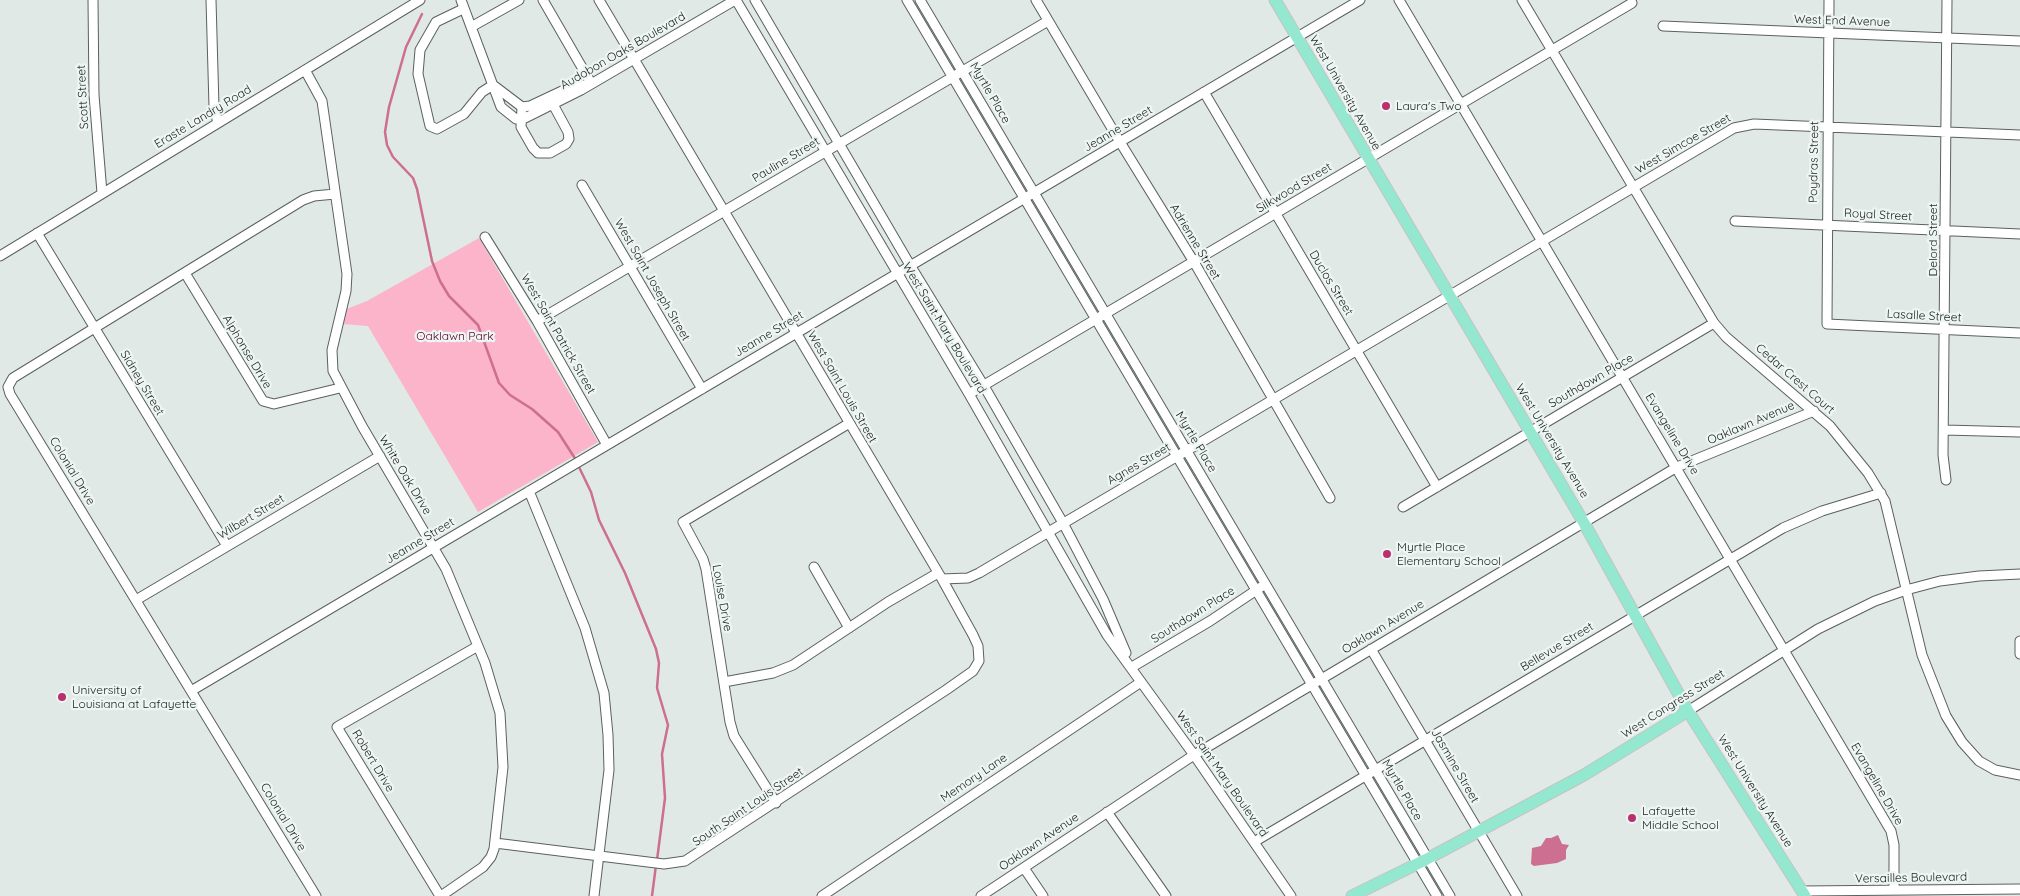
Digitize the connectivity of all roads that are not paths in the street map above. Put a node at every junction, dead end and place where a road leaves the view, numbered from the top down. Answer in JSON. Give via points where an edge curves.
{"nodes":[{"id":1,"x":93,"y":0,"type":"edge"},
{"id":2,"x":211,"y":0,"type":"edge"},
{"id":3,"x":420,"y":0,"type":"edge"},
{"id":4,"x":519,"y":0,"type":"edge"},
{"id":5,"x":543,"y":0,"type":"edge"},
{"id":6,"x":598,"y":0,"type":"edge"},
{"id":7,"x":736,"y":0,"type":"edge"},
{"id":8,"x":755,"y":0,"type":"edge"},
{"id":9,"x":908,"y":0,"type":"edge"},
{"id":10,"x":920,"y":0,"type":"edge"},
{"id":11,"x":1036,"y":0,"type":"edge"},
{"id":12,"x":1275,"y":0,"type":"edge"},
{"id":13,"x":1360,"y":0,"type":"edge"},
{"id":14,"x":1399,"y":0,"type":"edge"},
{"id":15,"x":1522,"y":0,"type":"edge"},
{"id":16,"x":1828,"y":0,"type":"edge"},
{"id":17,"x":1947,"y":0,"type":"edge"},
{"id":18,"x":1632,"y":3,"type":"dead end"},
{"id":19,"x":462,"y":4,"type":"edge"},
{"id":20,"x":1048,"y":21,"type":"junction"},
{"id":21,"x":1664,"y":26,"type":"dead end"},
{"id":22,"x":471,"y":27,"type":"junction"},
{"id":23,"x":1828,"y":33,"type":"junction"},
{"id":24,"x":1297,"y":37,"type":"junction"},
{"id":25,"x":1947,"y":38,"type":"junction"},
{"id":26,"x":2020,"y":41,"type":"edge"},
{"id":27,"x":1552,"y":50,"type":"junction"},
{"id":28,"x":634,"y":60,"type":"junction"},
{"id":29,"x":305,"y":70,"type":"junction"},
{"id":30,"x":962,"y":71,"type":"junction"},
{"id":31,"x":952,"y":76,"type":"junction"},
{"id":32,"x":591,"y":83,"type":"junction"},
{"id":33,"x":493,"y":85,"type":"junction"},
{"id":34,"x":1204,"y":92,"type":"junction"},
{"id":35,"x":551,"y":101,"type":"junction"},
{"id":36,"x":1461,"y":104,"type":"junction"},
{"id":37,"x":522,"y":107,"type":"junction"},
{"id":38,"x":521,"y":119,"type":"junction"},
{"id":39,"x":218,"y":123,"type":"junction"},
{"id":40,"x":1827,"y":127,"type":"junction"},
{"id":41,"x":1947,"y":132,"type":"junction"},
{"id":42,"x":2020,"y":135,"type":"edge"},
{"id":43,"x":1120,"y":142,"type":"junction"},
{"id":44,"x":839,"y":143,"type":"junction"},
{"id":45,"x":826,"y":151,"type":"junction"},
{"id":46,"x":1368,"y":159,"type":"junction"},
{"id":47,"x":582,"y":184,"type":"dead end"},
{"id":48,"x":1634,"y":187,"type":"junction"},
{"id":49,"x":102,"y":193,"type":"junction"},
{"id":50,"x":1034,"y":193,"type":"junction"},
{"id":51,"x":335,"y":194,"type":"junction"},
{"id":52,"x":1024,"y":199,"type":"junction"},
{"id":53,"x":724,"y":212,"type":"junction"},
{"id":54,"x":1276,"y":214,"type":"junction"},
{"id":55,"x":1734,"y":221,"type":"dead end"},
{"id":56,"x":1826,"y":225,"type":"junction"},
{"id":57,"x":1945,"y":231,"type":"junction"},
{"id":58,"x":37,"y":233,"type":"junction"},
{"id":59,"x":2020,"y":234,"type":"edge"},
{"id":60,"x":485,"y":237,"type":"dead end"},
{"id":61,"x":1542,"y":240,"type":"junction"},
{"id":62,"x":0,"y":256,"type":"edge"},
{"id":63,"x":1194,"y":262,"type":"junction"},
{"id":64,"x":910,"y":265,"type":"junction"},
{"id":65,"x":630,"y":267,"type":"junction"},
{"id":66,"x":185,"y":273,"type":"junction"},
{"id":67,"x":897,"y":273,"type":"junction"},
{"id":68,"x":1449,"y":295,"type":"junction"},
{"id":69,"x":1106,"y":314,"type":"junction"},
{"id":70,"x":1097,"y":319,"type":"junction"},
{"id":71,"x":537,"y":322,"type":"junction"},
{"id":72,"x":1714,"y":323,"type":"junction"},
{"id":73,"x":1827,"y":324,"type":"joint"},
{"id":74,"x":94,"y":328,"type":"junction"},
{"id":75,"x":1945,"y":330,"type":"junction"},
{"id":76,"x":796,"y":333,"type":"junction"},
{"id":77,"x":2020,"y":333,"type":"edge"},
{"id":78,"x":1356,"y":350,"type":"junction"},
{"id":79,"x":1623,"y":377,"type":"junction"},
{"id":80,"x":984,"y":386,"type":"junction"},
{"id":81,"x":340,"y":388,"type":"junction"},
{"id":82,"x":702,"y":389,"type":"junction"},
{"id":83,"x":969,"y":394,"type":"junction"},
{"id":84,"x":1273,"y":400,"type":"junction"},
{"id":85,"x":1814,"y":410,"type":"junction"},
{"id":86,"x":848,"y":424,"type":"junction"},
{"id":87,"x":1945,"y":430,"type":"junction"},
{"id":88,"x":1530,"y":431,"type":"junction"},
{"id":89,"x":2020,"y":432,"type":"edge"},
{"id":90,"x":608,"y":444,"type":"junction"},
{"id":91,"x":1186,"y":451,"type":"junction"},
{"id":92,"x":380,"y":456,"type":"junction"},
{"id":93,"x":1176,"y":457,"type":"junction"},
{"id":94,"x":1677,"y":468,"type":"junction"},
{"id":95,"x":1946,"y":480,"type":"dead end"},
{"id":96,"x":1437,"y":487,"type":"junction"},
{"id":97,"x":529,"y":491,"type":"junction"},
{"id":98,"x":1881,"y":493,"type":"junction"},
{"id":99,"x":1330,"y":498,"type":"dead end"},
{"id":100,"x":1403,"y":507,"type":"dead end"},
{"id":101,"x":1064,"y":523,"type":"junction"},
{"id":102,"x":1584,"y":523,"type":"junction"},
{"id":103,"x":1049,"y":531,"type":"junction"},
{"id":104,"x":227,"y":546,"type":"junction"},
{"id":105,"x":434,"y":547,"type":"junction"},
{"id":106,"x":1730,"y":559,"type":"junction"},
{"id":107,"x":814,"y":568,"type":"dead end"},
{"id":108,"x":2020,"y":574,"type":"edge"},
{"id":109,"x":940,"y":576,"type":"junction"},
{"id":110,"x":1267,"y":584,"type":"junction"},
{"id":111,"x":1256,"y":590,"type":"junction"},
{"id":112,"x":1906,"y":590,"type":"junction"},
{"id":113,"x":136,"y":600,"type":"junction"},
{"id":114,"x":1636,"y":614,"type":"junction"},
{"id":115,"x":849,"y":628,"type":"junction"},
{"id":116,"x":2020,"y":641,"type":"edge"},
{"id":117,"x":478,"y":646,"type":"junction"},
{"id":118,"x":1371,"y":649,"type":"junction"},
{"id":119,"x":1785,"y":650,"type":"junction"},
{"id":120,"x":2020,"y":652,"type":"edge"},
{"id":121,"x":979,"y":661,"type":"joint"},
{"id":122,"x":1132,"y":667,"type":"junction"},
{"id":123,"x":1321,"y":679,"type":"junction"},
{"id":124,"x":724,"y":682,"type":"junction"},
{"id":125,"x":1141,"y":682,"type":"junction"},
{"id":126,"x":1312,"y":684,"type":"junction"},
{"id":127,"x":191,"y":691,"type":"junction"},
{"id":128,"x":1688,"y":711,"type":"junction"},
{"id":129,"x":1425,"y":740,"type":"junction"},
{"id":130,"x":1194,"y":755,"type":"junction"},
{"id":131,"x":1376,"y":770,"type":"junction"},
{"id":132,"x":1366,"y":775,"type":"junction"},
{"id":133,"x":2020,"y":775,"type":"edge"},
{"id":134,"x":776,"y":803,"type":"junction"},
{"id":135,"x":1107,"y":812,"type":"junction"},
{"id":136,"x":1479,"y":831,"type":"junction"},
{"id":137,"x":1254,"y":842,"type":"junction"},
{"id":138,"x":495,"y":843,"type":"junction"},
{"id":139,"x":600,"y":856,"type":"junction"},
{"id":140,"x":1423,"y":861,"type":"junction"},
{"id":141,"x":1024,"y":868,"type":"junction"},
{"id":142,"x":2020,"y":889,"type":"edge"},
{"id":143,"x":1894,"y":890,"type":"junction"},
{"id":144,"x":1803,"y":894,"type":"edge"},
{"id":145,"x":316,"y":896,"type":"edge"},
{"id":146,"x":441,"y":896,"type":"edge"},
{"id":147,"x":594,"y":896,"type":"edge"},
{"id":148,"x":822,"y":896,"type":"edge"},
{"id":149,"x":981,"y":896,"type":"edge"},
{"id":150,"x":1043,"y":896,"type":"edge"},
{"id":151,"x":1166,"y":896,"type":"edge"},
{"id":152,"x":1291,"y":896,"type":"edge"},
{"id":153,"x":1352,"y":896,"type":"edge"},
{"id":154,"x":1437,"y":896,"type":"edge"},
{"id":155,"x":1450,"y":896,"type":"edge"},
{"id":156,"x":1517,"y":896,"type":"edge"}],
"edges":[{"from":1,"to":49,"type":"street","name":"Scott Street","via":[[94,95]]},
{"from":2,"to":39,"type":"street","via":[[214,107]]},
{"from":3,"to":29,"type":"street","name":"Eraste Landry Road"},
{"from":4,"to":22,"type":"street"},
{"from":5,"to":32,"type":"street"},
{"from":6,"to":28,"type":"street","name":"West Saint Louis Street"},
{"from":7,"to":28,"type":"street","name":"Audobon Oaks Boulevard"},
{"from":7,"to":45,"type":"street","name":"West Saint Mary Boulevard"},
{"from":8,"to":44,"type":"street","name":"West Saint Mary Boulevard"},
{"from":9,"to":31,"type":"street","name":"Myrtle Place"},
{"from":10,"to":30,"type":"street","name":"Myrtle Place"},
{"from":11,"to":20,"type":"street","name":"Adrienne Street"},
{"from":12,"to":24,"type":"main road","name":"West University Avenue"},
{"from":13,"to":24,"type":"street","name":"Jeanne Street"},
{"from":14,"to":36,"type":"street","name":"Evangeline Drive"},
{"from":15,"to":27,"type":"street","name":"Cedar Crest Court"},
{"from":16,"to":23,"type":"street","name":"Poydras Street"},
{"from":17,"to":25,"type":"street","name":"Delord Street"},
{"from":18,"to":27,"type":"street","name":"Silkwood Street"},
{"from":19,"to":22,"type":"street"},
{"from":19,"to":33,"type":"street","via":[[436,22],[420,50],[418,74],[430,126],[437,129],[464,114],[482,92]]},
{"from":20,"to":30,"type":"street","name":"Pauline Street"},
{"from":20,"to":43,"type":"street","name":"Adrienne Street"},
{"from":21,"to":23,"type":"street","name":"West End Avenue"},
{"from":22,"to":33,"type":"street"},
{"from":23,"to":25,"type":"street","name":"West End Avenue"},
{"from":23,"to":40,"type":"street","name":"Poydras Street"},
{"from":24,"to":34,"type":"street","name":"Jeanne Street"},
{"from":24,"to":46,"type":"main road","name":"West University Avenue"},
{"from":25,"to":26,"type":"street","name":"West End Avenue"},
{"from":25,"to":41,"type":"street","name":"Delord Street"},
{"from":27,"to":36,"type":"street","name":"Silkwood Street"},
{"from":27,"to":48,"type":"street","name":"Cedar Crest Court"},
{"from":28,"to":32,"type":"street","name":"Audobon Oaks Boulevard"},
{"from":28,"to":53,"type":"street","name":"West Saint Louis Street"},
{"from":29,"to":39,"type":"street","name":"Eraste Landry Road"},
{"from":29,"to":51,"type":"street","name":"White Oak Drive","via":[[322,101]]},
{"from":30,"to":31,"type":"street","name":"Pauline Street"},
{"from":30,"to":50,"type":"street","name":"Myrtle Place"},
{"from":31,"to":44,"type":"street","name":"Pauline Street"},
{"from":31,"to":52,"type":"street","name":"Myrtle Place"},
{"from":32,"to":35,"type":"street","name":"Audobon Oaks Boulevard"},
{"from":33,"to":37,"type":"street"},
{"from":33,"to":38,"type":"street","via":[[505,112],[512,118]]},
{"from":34,"to":43,"type":"street","name":"Jeanne Street"},
{"from":34,"to":54,"type":"street","name":"Duclos Street"},
{"from":35,"to":37,"type":"street"},
{"from":35,"to":38,"type":"street","name":"Audobon Oaks Boulevard"},
{"from":35,"to":38,"type":"street","via":[[568,132],[566,144],[550,153],[538,153],[522,130]]},
{"from":36,"to":46,"type":"street","name":"Silkwood Street"},
{"from":36,"to":61,"type":"street","name":"Evangeline Drive"},
{"from":37,"to":38,"type":"street"},
{"from":39,"to":49,"type":"street","name":"Eraste Landry Road"},
{"from":40,"to":41,"type":"street","name":"West Simcoe Street"},
{"from":40,"to":48,"type":"street","name":"West Simcoe Street","via":[[1754,124],[1734,128]]},
{"from":40,"to":56,"type":"street","name":"Poydras Street"},
{"from":41,"to":42,"type":"street","name":"West Simcoe Street"},
{"from":41,"to":57,"type":"street","name":"Delord Street"},
{"from":43,"to":50,"type":"street","name":"Jeanne Street"},
{"from":43,"to":63,"type":"street","name":"Adrienne Street"},
{"from":44,"to":45,"type":"street","name":"Pauline Street"},
{"from":44,"to":64,"type":"street","name":"West Saint Mary Boulevard"},
{"from":45,"to":53,"type":"street","name":"Pauline Street"},
{"from":45,"to":67,"type":"street","name":"West Saint Mary Boulevard"},
{"from":46,"to":54,"type":"street","name":"Silkwood Street"},
{"from":46,"to":68,"type":"main road","name":"West University Avenue"},
{"from":47,"to":65,"type":"street","name":"West Saint Joseph Street"},
{"from":48,"to":61,"type":"street","name":"West Simcoe Street"},
{"from":48,"to":72,"type":"street","name":"Cedar Crest Court"},
{"from":49,"to":58,"type":"street","name":"Eraste Landry Road"},
{"from":50,"to":52,"type":"street","name":"Jeanne Street"},
{"from":50,"to":69,"type":"street","name":"Myrtle Place"},
{"from":51,"to":66,"type":"street","name":"Colonial Drive","via":[[303,200]]},
{"from":51,"to":81,"type":"street","name":"White Oak Drive","via":[[347,283],[332,350],[333,371]]},
{"from":52,"to":64,"type":"street","name":"Jeanne Street"},
{"from":52,"to":70,"type":"street","name":"Myrtle Place"},
{"from":53,"to":65,"type":"street","name":"Pauline Street"},
{"from":53,"to":76,"type":"street","name":"West Saint Louis Street"},
{"from":54,"to":63,"type":"street","name":"Silkwood Street"},
{"from":54,"to":78,"type":"street","name":"Duclos Street"},
{"from":55,"to":56,"type":"street","name":"Royal Street"},
{"from":56,"to":57,"type":"street","name":"Royal Street"},
{"from":56,"to":73,"type":"street","name":"Poydras Street"},
{"from":57,"to":59,"type":"street","name":"Royal Street"},
{"from":57,"to":75,"type":"street","name":"Delord Street"},
{"from":58,"to":62,"type":"street","name":"Eraste Landry Road"},
{"from":58,"to":74,"type":"street","name":"Sidney Street"},
{"from":60,"to":71,"type":"street","name":"West Saint Patrick Street"},
{"from":61,"to":68,"type":"street","name":"West Simcoe Street"},
{"from":61,"to":79,"type":"street","name":"Evangeline Drive"},
{"from":63,"to":69,"type":"street","name":"Silkwood Street"},
{"from":63,"to":84,"type":"street","name":"Adrienne Street"},
{"from":64,"to":67,"type":"street","name":"Jeanne Street"},
{"from":64,"to":80,"type":"street","name":"West Saint Mary Boulevard"},
{"from":65,"to":71,"type":"street","name":"Pauline Street"},
{"from":65,"to":82,"type":"street","name":"West Saint Joseph Street"},
{"from":66,"to":74,"type":"street","name":"Colonial Drive"},
{"from":66,"to":81,"type":"street","name":"Alphonse Drive","via":[[263,401],[274,404]]},
{"from":67,"to":76,"type":"street","name":"Jeanne Street"},
{"from":67,"to":83,"type":"street","name":"West Saint Mary Boulevard"},
{"from":68,"to":78,"type":"street","name":"Agnes Street"},
{"from":68,"to":88,"type":"main road","name":"West University Avenue"},
{"from":69,"to":70,"type":"street","name":"Silkwood Street"},
{"from":69,"to":91,"type":"street","name":"Myrtle Place"},
{"from":70,"to":80,"type":"street","name":"Silkwood Street"},
{"from":70,"to":93,"type":"street","name":"Myrtle Place"},
{"from":71,"to":90,"type":"street","name":"West Saint Patrick Street"},
{"from":72,"to":79,"type":"street","name":"Southdown Place"},
{"from":72,"to":85,"type":"street","name":"Cedar Crest Court","via":[[1726,337]]},
{"from":73,"to":75,"type":"street","name":"Lasalle Street"},
{"from":74,"to":104,"type":"street","name":"Sidney Street"},
{"from":74,"to":113,"type":"street","name":"Colonial Drive","via":[[13,378],[9,391]]},
{"from":75,"to":77,"type":"street","name":"Lasalle Street"},
{"from":75,"to":87,"type":"street","name":"Delord Street"},
{"from":76,"to":82,"type":"street","name":"Jeanne Street"},
{"from":76,"to":86,"type":"street","name":"West Saint Louis Street"},
{"from":78,"to":84,"type":"street","name":"Agnes Street"},
{"from":78,"to":96,"type":"street","name":"Duclos Street"},
{"from":79,"to":88,"type":"street","name":"Southdown Place"},
{"from":79,"to":94,"type":"street","name":"Evangeline Drive"},
{"from":80,"to":83,"type":"street","name":"Silkwood Street"},
{"from":80,"to":101,"type":"street","name":"West Saint Mary Boulevard"},
{"from":81,"to":92,"type":"street","name":"White Oak Drive"},
{"from":82,"to":90,"type":"street","name":"Jeanne Street"},
{"from":83,"to":103,"type":"street","name":"West Saint Mary Boulevard"},
{"from":84,"to":91,"type":"street","name":"Agnes Street"},
{"from":84,"to":99,"type":"street","name":"Adrienne Street"},
{"from":85,"to":94,"type":"street","name":"Oaklawn Avenue"},
{"from":85,"to":98,"type":"street","name":"Cedar Crest Court","via":[[1848,446]]},
{"from":86,"to":109,"type":"street","name":"West Saint Louis Street"},
{"from":86,"to":124,"type":"street","name":"Louise Drive","via":[[683,522],[706,569]]},
{"from":87,"to":89,"type":"street"},
{"from":87,"to":95,"type":"street","name":"Delord Street","via":[[1943,464]]},
{"from":88,"to":96,"type":"street","name":"Southdown Place"},
{"from":88,"to":102,"type":"main road","name":"West University Avenue"},
{"from":90,"to":97,"type":"street","name":"Jeanne Street"},
{"from":91,"to":93,"type":"street","name":"Agnes Street"},
{"from":91,"to":110,"type":"street","name":"Myrtle Place"},
{"from":92,"to":104,"type":"street","name":"Wilbert Street"},
{"from":92,"to":105,"type":"street","name":"White Oak Drive"},
{"from":93,"to":101,"type":"street","name":"Agnes Street"},
{"from":93,"to":111,"type":"street","name":"Myrtle Place"},
{"from":94,"to":102,"type":"street","name":"Oaklawn Avenue"},
{"from":94,"to":106,"type":"street","name":"Evangeline Drive"},
{"from":96,"to":100,"type":"street","name":"Southdown Place"},
{"from":97,"to":105,"type":"street","name":"Jeanne Street"},
{"from":97,"to":139,"type":"street","via":[[585,628],[602,686],[609,770]]},
{"from":98,"to":106,"type":"street","name":"Bellevue Street","via":[[1802,519]]},
{"from":98,"to":112,"type":"street","name":"Cedar Crest Court"},
{"from":101,"to":103,"type":"street","name":"Agnes Street"},
{"from":101,"to":122,"type":"street","name":"West Saint Mary Boulevard","via":[[1103,598]]},
{"from":102,"to":114,"type":"main road","name":"West University Avenue"},
{"from":102,"to":118,"type":"street","name":"Oaklawn Avenue"},
{"from":103,"to":109,"type":"street","name":"Agnes Street","via":[[968,578]]},
{"from":103,"to":122,"type":"street","name":"West Saint Mary Boulevard","via":[[1107,635]]},
{"from":104,"to":113,"type":"street","name":"Wilbert Street"},
{"from":105,"to":117,"type":"street","name":"White Oak Drive"},
{"from":105,"to":127,"type":"street","name":"Jeanne Street"},
{"from":106,"to":114,"type":"street","name":"Bellevue Street"},
{"from":106,"to":119,"type":"street","name":"Evangeline Drive"},
{"from":107,"to":115,"type":"street"},
{"from":108,"to":112,"type":"street","name":"West Congress Street","via":[[1958,578]]},
{"from":109,"to":115,"type":"street","name":"Agnes Street"},
{"from":109,"to":121,"type":"street","name":"West Saint Louis Street","via":[[978,646]]},
{"from":110,"to":111,"type":"street","name":"Southdown Place"},
{"from":110,"to":123,"type":"street","name":"Myrtle Place"},
{"from":111,"to":122,"type":"street","name":"Southdown Place"},
{"from":111,"to":126,"type":"street","name":"Myrtle Place"},
{"from":112,"to":119,"type":"street","name":"West Congress Street","via":[[1838,618]]},
{"from":112,"to":133,"type":"street","name":"Cedar Crest Court","via":[[1922,655],[1935,690],[1962,742],[1984,764]]},
{"from":113,"to":127,"type":"street","name":"Colonial Drive"},
{"from":114,"to":128,"type":"main road","name":"West University Avenue"},
{"from":114,"to":129,"type":"street","name":"Bellevue Street"},
{"from":115,"to":124,"type":"street","name":"Agnes Street","via":[[780,671]]},
{"from":116,"to":120,"type":"street"},
{"from":117,"to":138,"type":"street","name":"White Oak Drive","via":[[495,691],[502,727],[503,767]]},
{"from":117,"to":146,"type":"street","name":"Robert Drive","via":[[337,727]]},
{"from":118,"to":123,"type":"street","name":"Oaklawn Avenue"},
{"from":118,"to":129,"type":"street","name":"Jasmine Street"},
{"from":119,"to":128,"type":"street","name":"West Congress Street"},
{"from":119,"to":143,"type":"street","name":"Evangeline Drive","via":[[1891,831]]},
{"from":121,"to":134,"type":"street","name":"South Saint Louis Street","via":[[969,674]]},
{"from":122,"to":125,"type":"street","name":"West Saint Mary Boulevard"},
{"from":123,"to":126,"type":"street","name":"Oaklawn Avenue"},
{"from":123,"to":131,"type":"street","name":"Myrtle Place"},
{"from":124,"to":134,"type":"street","name":"Louise Drive","via":[[734,736]]},
{"from":125,"to":130,"type":"street","name":"West Saint Mary Boulevard"},
{"from":125,"to":148,"type":"street","name":"Memory Lane"},
{"from":126,"to":130,"type":"street","name":"Oaklawn Avenue"},
{"from":126,"to":132,"type":"street","name":"Myrtle Place"},
{"from":127,"to":145,"type":"street","name":"Colonial Drive"},
{"from":128,"to":136,"type":"main road","name":"West Congress Street","via":[[1584,775]]},
{"from":128,"to":144,"type":"main road","name":"West University Avenue"},
{"from":129,"to":131,"type":"street","name":"Bellevue Street"},
{"from":129,"to":136,"type":"street","name":"Jasmine Street"},
{"from":130,"to":135,"type":"street","name":"Oaklawn Avenue"},
{"from":130,"to":137,"type":"street","name":"West Saint Mary Boulevard"},
{"from":131,"to":132,"type":"street","name":"Bellevue Street"},
{"from":131,"to":140,"type":"street","name":"Myrtle Place"},
{"from":132,"to":137,"type":"street","name":"Bellevue Street"},
{"from":132,"to":140,"type":"street","name":"Myrtle Place"},
{"from":134,"to":139,"type":"street","name":"South Saint Louis Street","via":[[682,863],[664,864]]},
{"from":135,"to":141,"type":"street","name":"Oaklawn Avenue"},
{"from":135,"to":151,"type":"street"},
{"from":136,"to":140,"type":"main road","name":"West Congress Street"},
{"from":136,"to":156,"type":"street","name":"Jasmine Street"},
{"from":137,"to":152,"type":"street","name":"West Saint Mary Boulevard"},
{"from":138,"to":139,"type":"street","name":"South Saint Louis Street"},
{"from":138,"to":146,"type":"street","name":"White Oak Drive","via":[[491,858],[483,867]]},
{"from":139,"to":147,"type":"street"},
{"from":140,"to":153,"type":"main road","name":"West Congress Street"},
{"from":140,"to":154,"type":"street","name":"Myrtle Place"},
{"from":140,"to":155,"type":"street","name":"Myrtle Place"},
{"from":141,"to":149,"type":"street","name":"Oaklawn Avenue"},
{"from":141,"to":150,"type":"street"},
{"from":142,"to":143,"type":"street","name":"Versailles Boulevard"},
{"from":143,"to":144,"type":"street","name":"Versailles Boulevard"}]}
